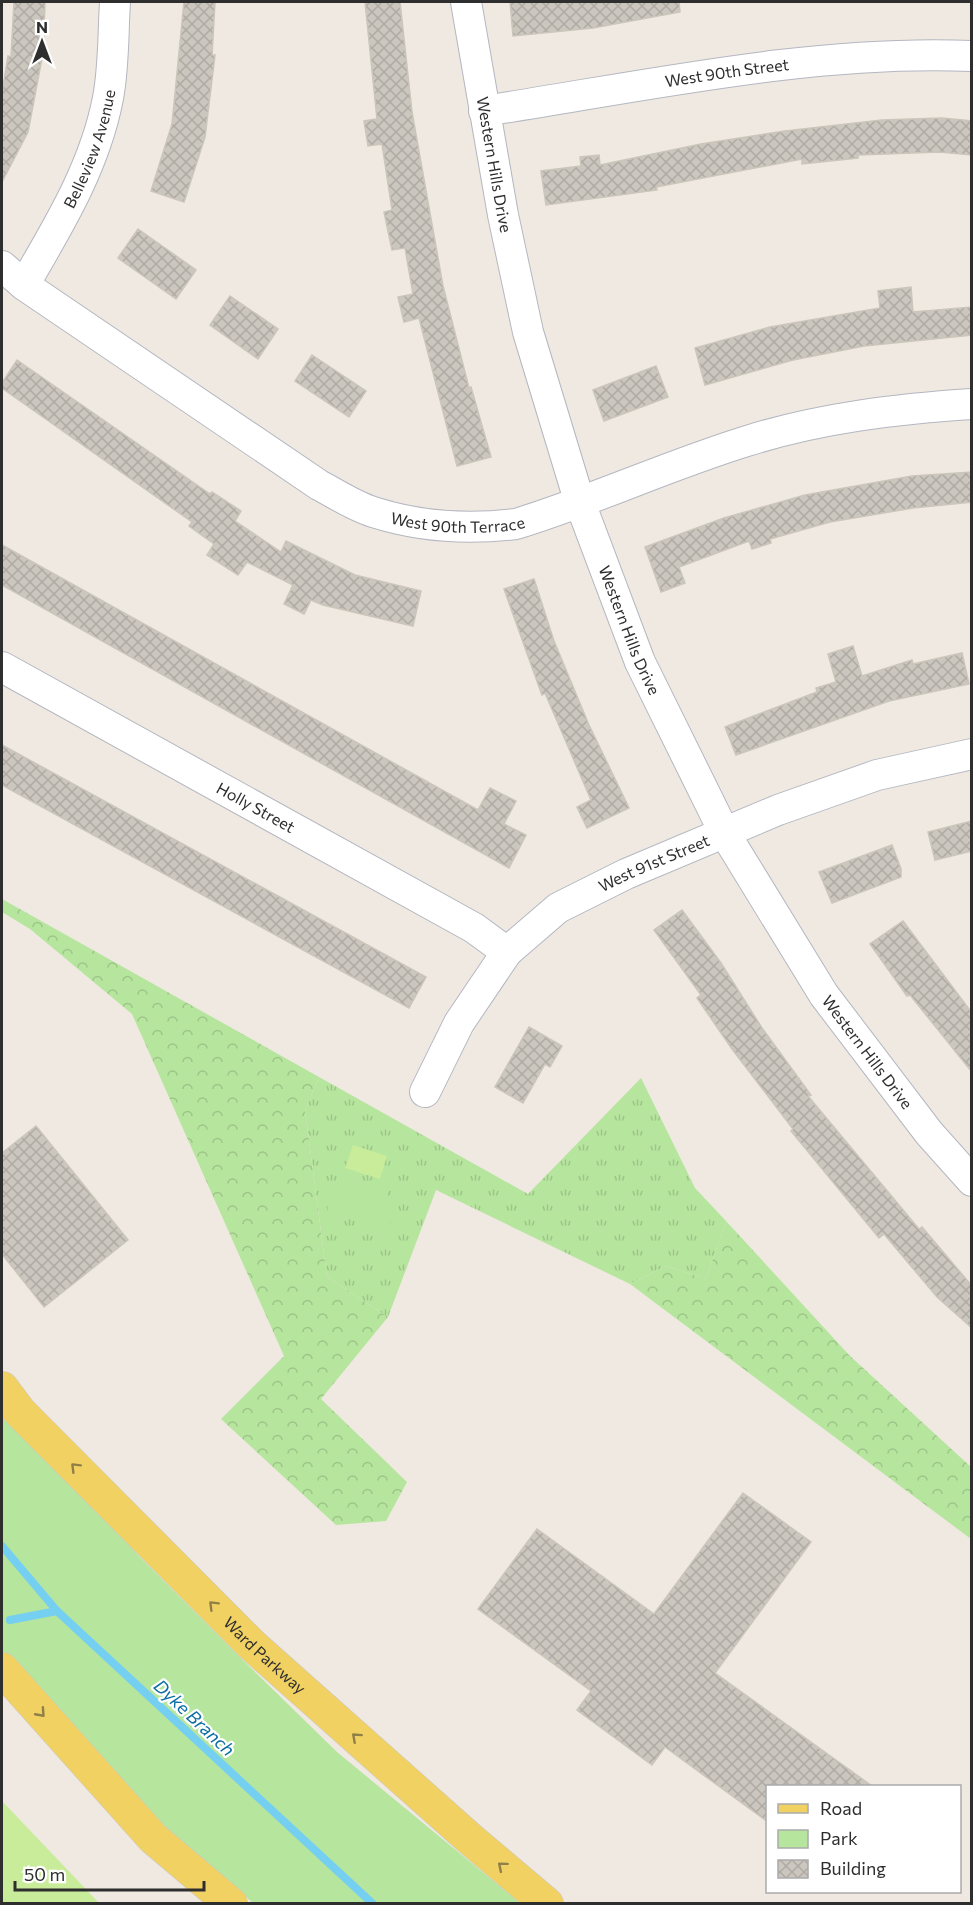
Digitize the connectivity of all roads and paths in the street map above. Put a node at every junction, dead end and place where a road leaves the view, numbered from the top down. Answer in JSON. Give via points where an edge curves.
{"nodes":[{"id":1,"x":115,"y":2,"type":"edge"},
{"id":2,"x":466,"y":2,"type":"edge"},
{"id":3,"x":972,"y":56,"type":"edge"},
{"id":4,"x":484,"y":111,"type":"junction"},
{"id":5,"x":2,"y":266,"type":"edge"},
{"id":6,"x":24,"y":285,"type":"junction"},
{"id":7,"x":972,"y":404,"type":"edge"},
{"id":8,"x":579,"y":500,"type":"junction"},
{"id":9,"x":2,"y":667,"type":"edge"},
{"id":10,"x":972,"y":754,"type":"edge"},
{"id":11,"x":724,"y":832,"type":"junction"},
{"id":12,"x":507,"y":952,"type":"junction"},
{"id":13,"x":426,"y":1092,"type":"dead end"},
{"id":14,"x":972,"y":1180,"type":"edge"},
{"id":15,"x":2,"y":1388,"type":"edge"},
{"id":16,"x":2,"y":1669,"type":"edge"},
{"id":17,"x":231,"y":1904,"type":"edge"},
{"id":18,"x":547,"y":1904,"type":"edge"}],
"edges":[{"from":1,"to":6,"type":"street","name":"Belleview Avenue","via":[[109,96],[101,126],[83,177]]},
{"from":2,"to":4,"type":"street","name":"Western Hills Drive"},
{"from":3,"to":4,"type":"street","name":"West 90th Street","via":[[930,54],[776,66]]},
{"from":4,"to":8,"type":"street","name":"Western Hills Drive","via":[[528,332]]},
{"from":5,"to":6,"type":"street","name":"West 90th Terrace"},
{"from":6,"to":8,"type":"street","name":"West 90th Terrace","via":[[319,485],[371,512],[428,526],[476,529],[516,524]]},
{"from":7,"to":8,"type":"street","name":"West 90th Terrace","via":[[830,420],[750,440]]},
{"from":8,"to":11,"type":"street","name":"Western Hills Drive","via":[[640,662]]},
{"from":9,"to":12,"type":"street","name":"Holly Street","via":[[474,928]]},
{"from":10,"to":11,"type":"street","name":"West 91st Street","via":[[877,775]]},
{"from":11,"to":12,"type":"street","name":"West 91st Street","via":[[558,908]]},
{"from":11,"to":14,"type":"street","name":"Western Hills Drive","via":[[824,995],[929,1133]]},
{"from":12,"to":13,"type":"street","name":"West 91st Street","via":[[459,1023]]},
{"from":18,"to":15,"type":"main road","name":"Ward Parkway","one_way":true,"via":[[252,1645],[20,1412]]},
{"from":16,"to":17,"type":"main road","one_way":true,"via":[[153,1838]]}]}
